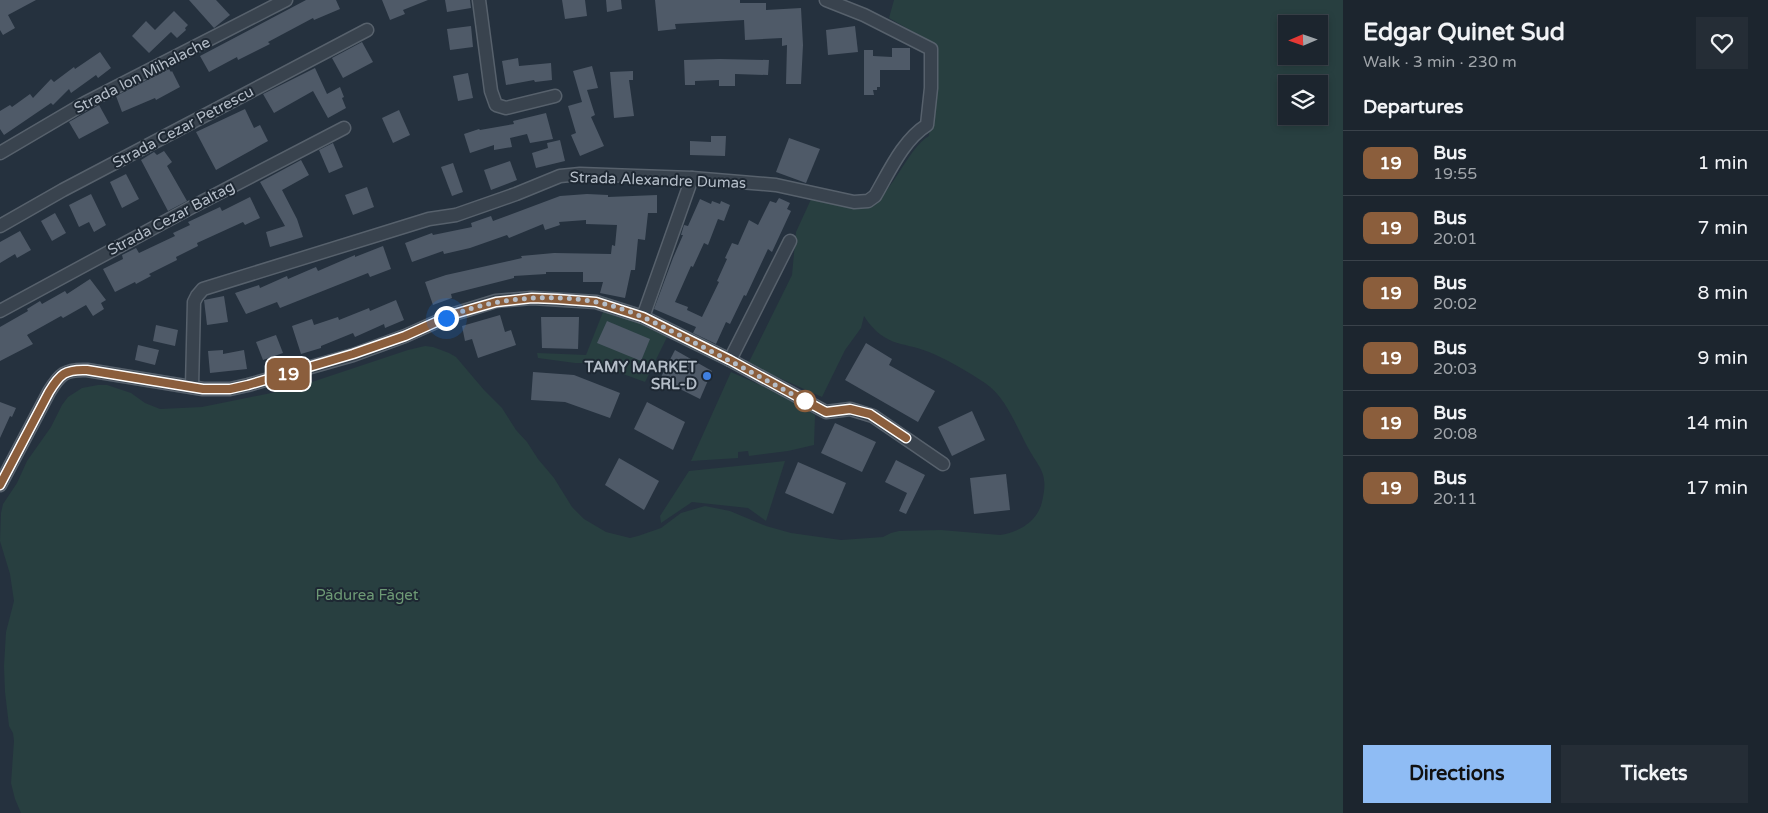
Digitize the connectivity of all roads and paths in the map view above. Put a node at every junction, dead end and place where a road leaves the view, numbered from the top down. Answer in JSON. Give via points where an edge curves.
{"nodes":[{"id":1,"x":286,"y":0,"type":"edge"},
{"id":2,"x":479,"y":0,"type":"edge"},
{"id":3,"x":826,"y":0,"type":"edge"},
{"id":4,"x":367,"y":30,"type":"dead end"},
{"id":5,"x":555,"y":96,"type":"dead end"},
{"id":6,"x":344,"y":128,"type":"dead end"},
{"id":7,"x":0,"y":153,"type":"edge"},
{"id":8,"x":692,"y":178,"type":"junction"},
{"id":9,"x":0,"y":226,"type":"edge"},
{"id":10,"x":790,"y":240,"type":"dead end"},
{"id":11,"x":0,"y":311,"type":"edge"},
{"id":12,"x":643,"y":317,"type":"junction"},
{"id":13,"x":730,"y":360,"type":"junction"},
{"id":14,"x":192,"y":387,"type":"junction"},
{"id":15,"x":943,"y":464,"type":"dead end"},
{"id":16,"x":0,"y":485,"type":"edge"}],
"edges":[{"from":1,"to":7,"type":"street","name":"Strada Ion Mihalache","via":[[85,103]]},
{"from":2,"to":5,"type":"street","via":[[491,91],[496,105],[506,108]]},
{"from":3,"to":8,"type":"street","name":"Strada Alexandre Dumas","via":[[931,49],[927,125],[918,130],[874,196],[868,201],[854,202],[776,185]]},
{"from":4,"to":9,"type":"street","name":"Strada Cezar Petrescu"},
{"from":6,"to":11,"type":"street","name":"Strada Cezar Baltag","via":[[192,206]]},
{"from":8,"to":12,"type":"street"},
{"from":8,"to":14,"type":"street","name":"Strada Alexandre Dumas","via":[[560,176],[456,215],[429,219],[203,289],[194,302]]},
{"from":10,"to":13,"type":"street"},
{"from":12,"to":13,"type":"street"},
{"from":12,"to":14,"type":"street","via":[[596,302],[540,298],[496,302],[454,314],[353,354],[248,385],[216,390]]},
{"from":13,"to":15,"type":"street","via":[[826,412],[850,409],[873,416]]},
{"from":14,"to":16,"type":"street","via":[[87,370],[65,372],[57,378]]}]}
